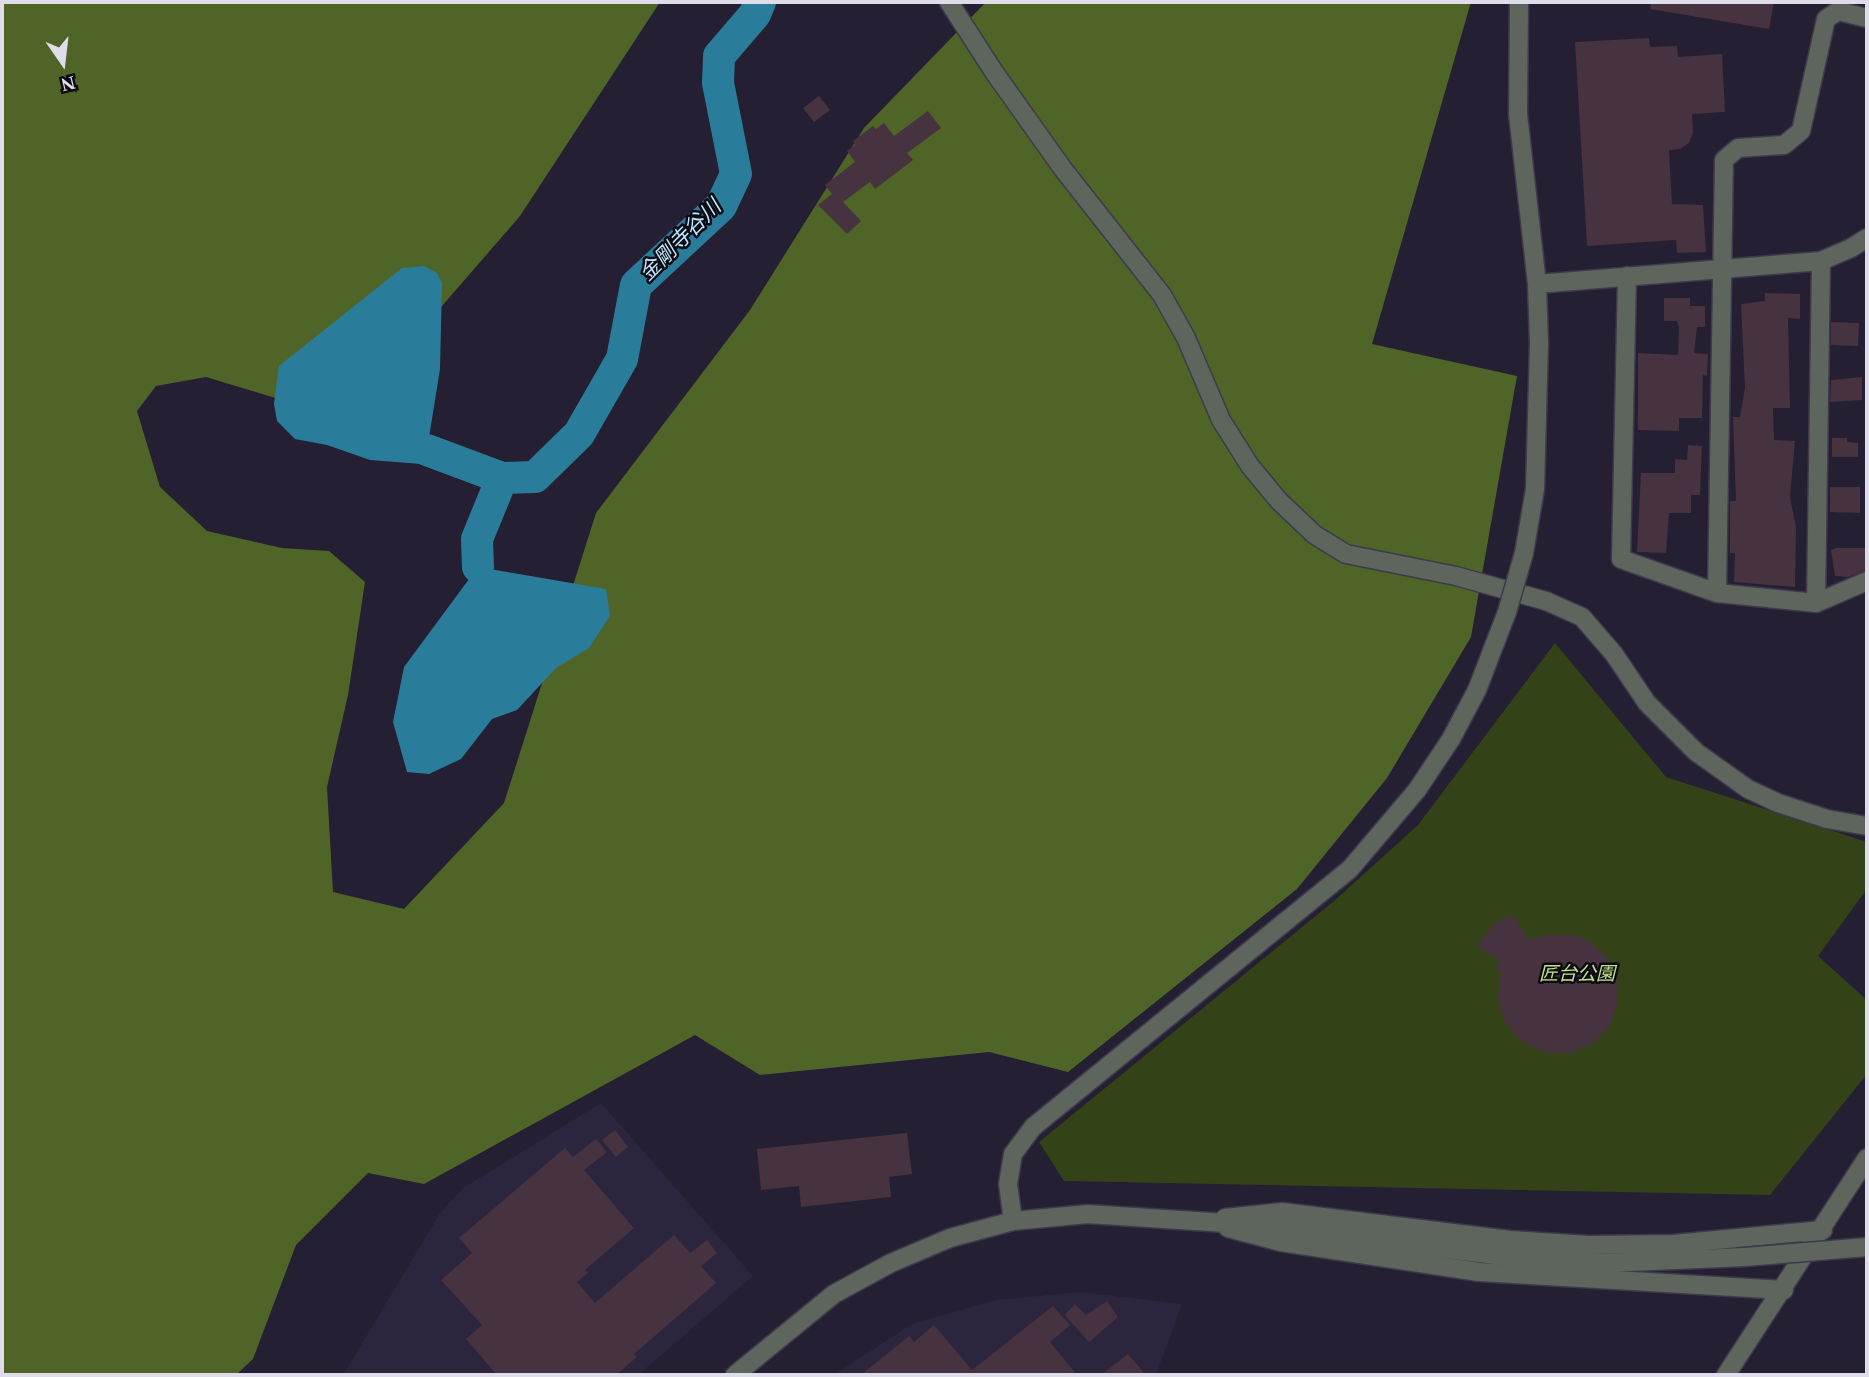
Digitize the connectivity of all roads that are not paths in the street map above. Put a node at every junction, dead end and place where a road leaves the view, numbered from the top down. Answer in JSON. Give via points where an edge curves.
{"nodes":[{"id":1,"x":950,"y":2,"type":"edge"},
{"id":2,"x":1519,"y":2,"type":"edge"},
{"id":3,"x":1867,"y":18,"type":"edge"},
{"id":4,"x":1867,"y":237,"type":"edge"},
{"id":5,"x":1821,"y":261,"type":"junction"},
{"id":6,"x":1724,"y":269,"type":"junction"},
{"id":7,"x":1627,"y":275,"type":"junction"},
{"id":8,"x":1537,"y":284,"type":"junction"},
{"id":9,"x":1867,"y":581,"type":"edge"},
{"id":10,"x":1717,"y":593,"type":"junction"},
{"id":11,"x":1816,"y":603,"type":"junction"},
{"id":12,"x":1867,"y":826,"type":"edge"},
{"id":13,"x":1867,"y":1158,"type":"edge"},
{"id":14,"x":1013,"y":1221,"type":"junction"},
{"id":15,"x":1200,"y":1221,"type":"junction"},
{"id":16,"x":1823,"y":1230,"type":"junction"},
{"id":17,"x":1867,"y":1247,"type":"edge"},
{"id":18,"x":1784,"y":1290,"type":"junction"},
{"id":19,"x":735,"y":1375,"type":"edge"},
{"id":20,"x":1726,"y":1375,"type":"edge"}],
"edges":[{"from":1,"to":12,"type":"street","via":[[1063,169],[1162,295],[1221,420],[1250,466],[1315,535],[1346,554],[1445,573],[1546,601],[1582,617],[1647,703],[1696,752],[1748,789],[1778,803]]},
{"from":2,"to":8,"type":"street","via":[[1518,114]]},
{"from":3,"to":6,"type":"street","via":[[1838,11],[1826,19],[1801,131],[1784,145],[1738,148],[1724,160]]},
{"from":4,"to":5,"type":"street"},
{"from":5,"to":6,"type":"street"},
{"from":5,"to":11,"type":"street"},
{"from":6,"to":7,"type":"street"},
{"from":6,"to":10,"type":"street"},
{"from":7,"to":8,"type":"street"},
{"from":7,"to":10,"type":"street","via":[[1621,559]]},
{"from":8,"to":14,"type":"street","bridge":true,"via":[[1535,477],[1524,553],[1477,690],[1451,739],[1417,790],[1350,869],[1033,1127],[1013,1154],[1007,1184]]},
{"from":9,"to":11,"type":"street"},
{"from":10,"to":11,"type":"street"},
{"from":13,"to":16,"type":"street"},
{"from":14,"to":15,"type":"street","via":[[1088,1214]]},
{"from":14,"to":19,"type":"street","via":[[950,1238],[834,1294]]},
{"from":15,"to":16,"type":"street","via":[[1282,1212],[1588,1245],[1673,1244]]},
{"from":15,"to":17,"type":"street","bridge":true,"via":[[1520,1258],[1606,1263]]},
{"from":15,"to":18,"type":"street","via":[[1281,1242],[1479,1272]]},
{"from":16,"to":18,"type":"street"},
{"from":18,"to":20,"type":"street"}]}
